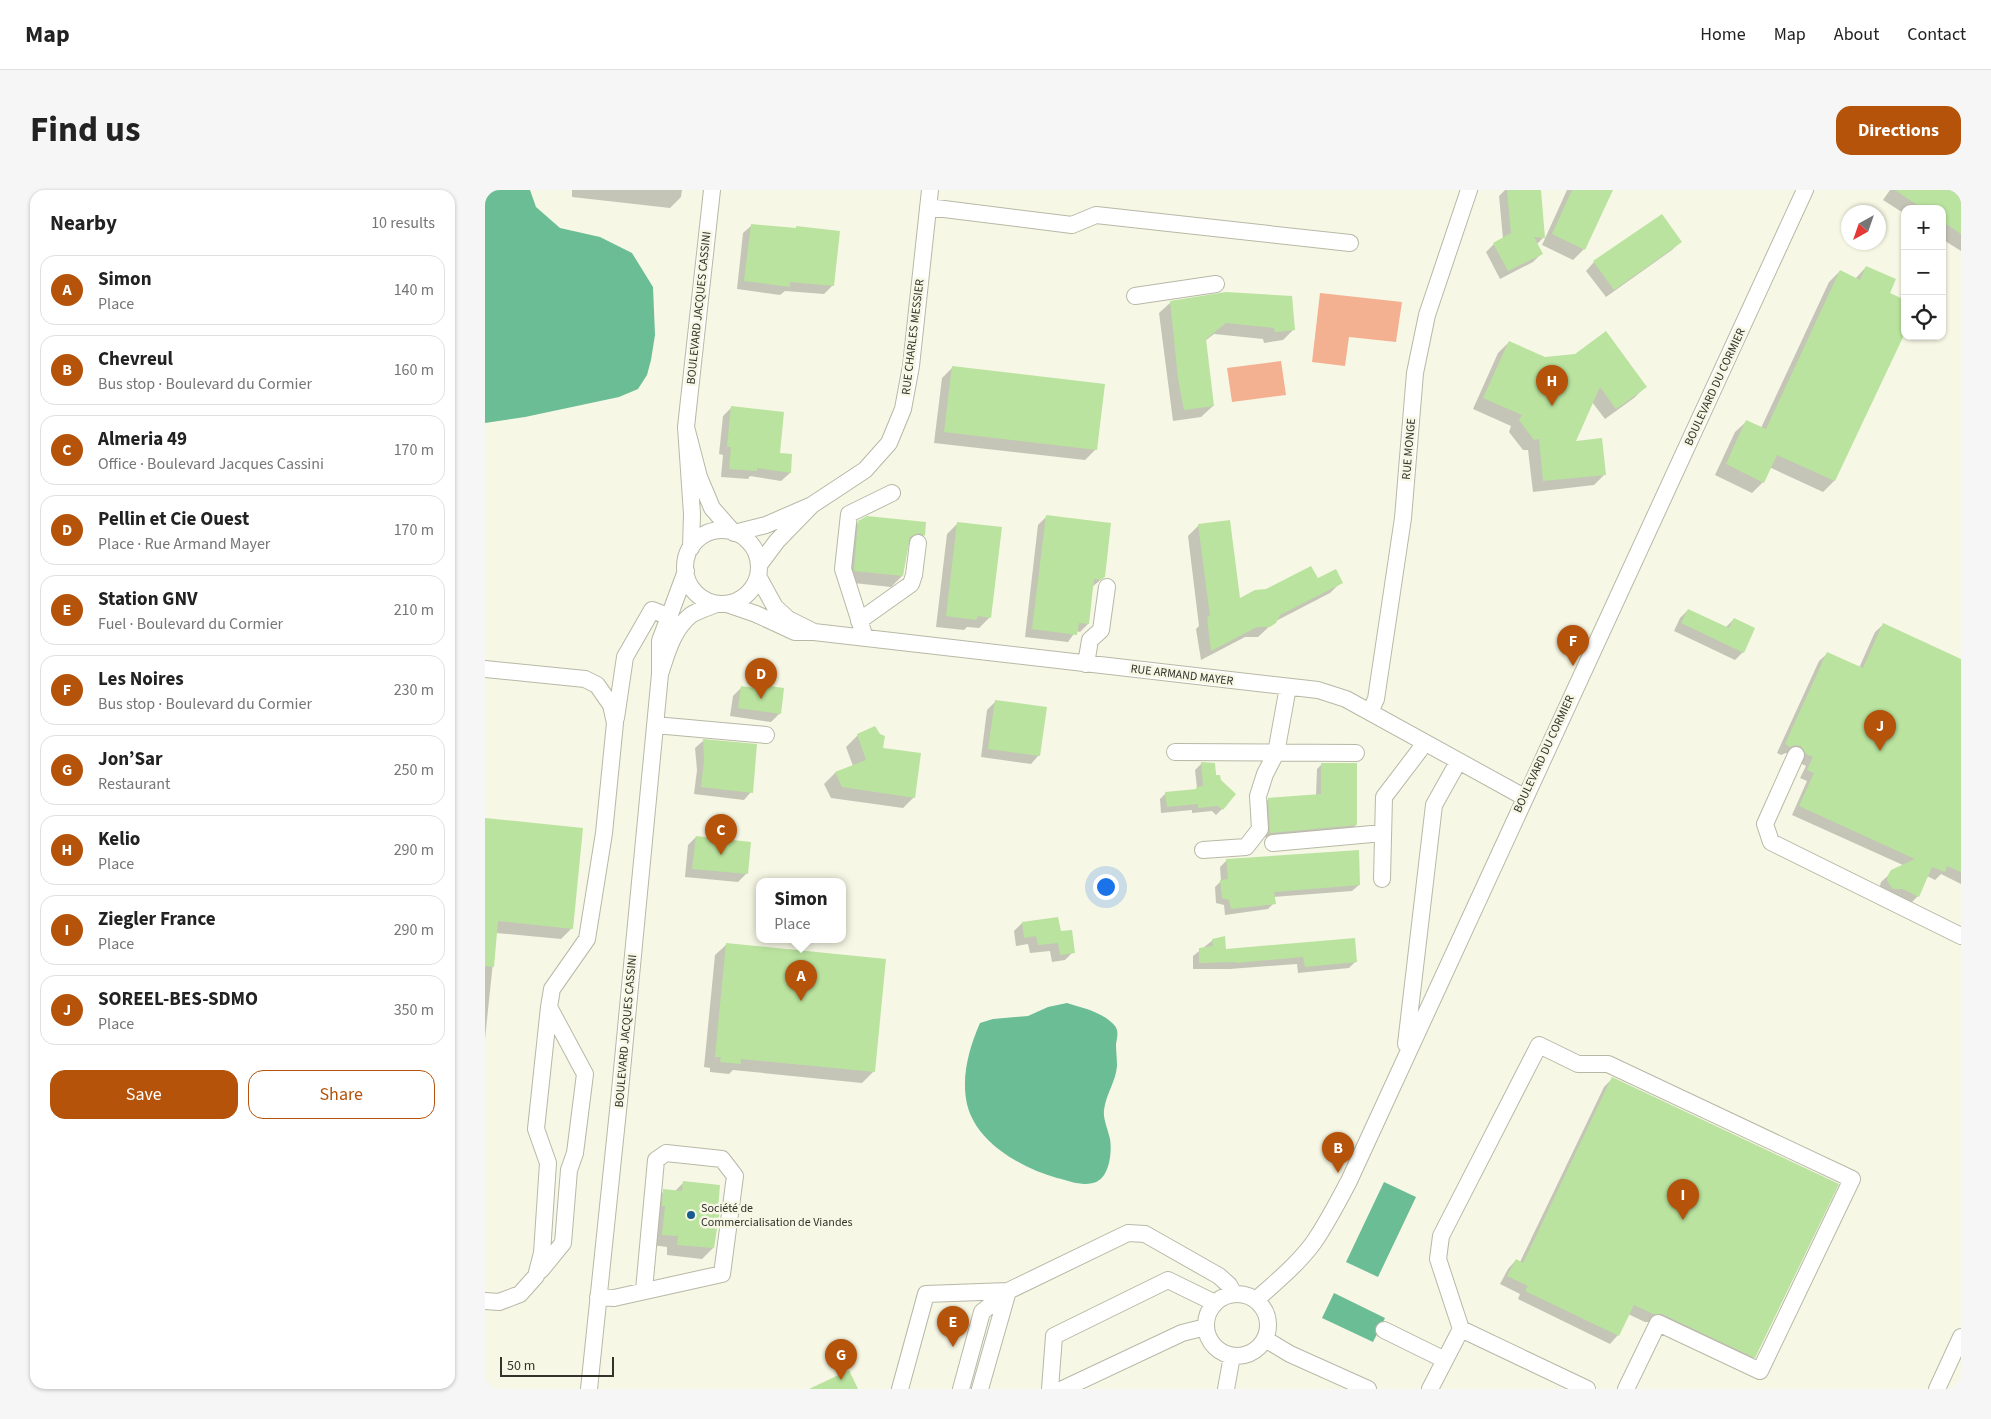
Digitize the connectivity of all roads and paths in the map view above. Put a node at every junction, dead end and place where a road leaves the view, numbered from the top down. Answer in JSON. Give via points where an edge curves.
{"nodes":[{"id":1,"x":712,"y":190,"type":"edge"},
{"id":2,"x":930,"y":190,"type":"edge"},
{"id":3,"x":1469,"y":190,"type":"edge"},
{"id":4,"x":1805,"y":190,"type":"edge"},
{"id":5,"x":928,"y":206,"type":"junction"},
{"id":6,"x":1350,"y":243,"type":"dead end"},
{"id":7,"x":1216,"y":284,"type":"dead end"},
{"id":8,"x":1135,"y":296,"type":"dead end"},
{"id":9,"x":686,"y":427,"type":"junction"},
{"id":10,"x":892,"y":492,"type":"dead end"},
{"id":11,"x":812,"y":505,"type":"junction"},
{"id":12,"x":733,"y":532,"type":"junction"},
{"id":13,"x":918,"y":543,"type":"dead end"},
{"id":14,"x":691,"y":548,"type":"junction"},
{"id":15,"x":686,"y":571,"type":"junction"},
{"id":16,"x":759,"y":571,"type":"junction"},
{"id":17,"x":1107,"y":588,"type":"dead end"},
{"id":18,"x":722,"y":604,"type":"junction"},
{"id":19,"x":670,"y":617,"type":"junction"},
{"id":20,"x":859,"y":621,"type":"junction"},
{"id":21,"x":814,"y":632,"type":"junction"},
{"id":22,"x":865,"y":638,"type":"junction"},
{"id":23,"x":1087,"y":664,"type":"junction"},
{"id":24,"x":485,"y":669,"type":"edge"},
{"id":25,"x":661,"y":674,"type":"junction"},
{"id":26,"x":1288,"y":687,"type":"junction"},
{"id":27,"x":1370,"y":712,"type":"junction"},
{"id":28,"x":615,"y":723,"type":"junction"},
{"id":29,"x":655,"y":725,"type":"junction"},
{"id":30,"x":766,"y":735,"type":"dead end"},
{"id":31,"x":1424,"y":742,"type":"junction"},
{"id":32,"x":1175,"y":752,"type":"dead end"},
{"id":33,"x":1276,"y":753,"type":"junction"},
{"id":34,"x":1356,"y":754,"type":"dead end"},
{"id":35,"x":1796,"y":755,"type":"dead end"},
{"id":36,"x":1459,"y":762,"type":"junction"},
{"id":37,"x":1524,"y":797,"type":"junction"},
{"id":38,"x":1383,"y":834,"type":"junction"},
{"id":39,"x":1273,"y":843,"type":"dead end"},
{"id":40,"x":1203,"y":850,"type":"dead end"},
{"id":41,"x":1383,"y":879,"type":"dead end"},
{"id":42,"x":1961,"y":936,"type":"edge"},
{"id":43,"x":549,"y":1007,"type":"junction"},
{"id":44,"x":1404,"y":1059,"type":"junction"},
{"id":45,"x":536,"y":1276,"type":"junction"},
{"id":46,"x":644,"y":1290,"type":"junction"},
{"id":47,"x":1008,"y":1291,"type":"junction"},
{"id":48,"x":1234,"y":1294,"type":"junction"},
{"id":49,"x":598,"y":1296,"type":"junction"},
{"id":50,"x":1256,"y":1300,"type":"junction"},
{"id":51,"x":485,"y":1301,"type":"edge"},
{"id":52,"x":1215,"y":1303,"type":"junction"},
{"id":53,"x":1206,"y":1327,"type":"junction"},
{"id":54,"x":1461,"y":1329,"type":"junction"},
{"id":55,"x":1384,"y":1330,"type":"dead end"},
{"id":56,"x":1961,"y":1337,"type":"edge"},
{"id":57,"x":1265,"y":1339,"type":"junction"},
{"id":58,"x":1232,"y":1356,"type":"junction"},
{"id":59,"x":1445,"y":1360,"type":"junction"},
{"id":60,"x":589,"y":1389,"type":"edge"},
{"id":61,"x":900,"y":1389,"type":"edge"},
{"id":62,"x":961,"y":1389,"type":"edge"},
{"id":63,"x":980,"y":1389,"type":"edge"},
{"id":64,"x":1050,"y":1389,"type":"edge"},
{"id":65,"x":1063,"y":1389,"type":"edge"},
{"id":66,"x":1226,"y":1389,"type":"edge"},
{"id":67,"x":1368,"y":1389,"type":"edge"},
{"id":68,"x":1430,"y":1389,"type":"edge"},
{"id":69,"x":1587,"y":1389,"type":"edge"},
{"id":70,"x":1626,"y":1389,"type":"edge"},
{"id":71,"x":1937,"y":1389,"type":"edge"}],
"edges":[{"from":1,"to":9,"type":"street","name":"BOULEVARD JACQUES CASSINI"},
{"from":2,"to":5,"type":"street","name":"RUE CHARLES MESSIER"},
{"from":3,"to":27,"type":"street","name":"RUE MONGE","via":[[1427,315],[1415,374],[1403,518],[1376,699]]},
{"from":4,"to":37,"type":"street","name":"BOULEVARD DU CORMIER"},
{"from":5,"to":6,"type":"street","via":[[1072,224],[1096,215]]},
{"from":5,"to":11,"type":"street","name":"RUE CHARLES MESSIER","via":[[911,366],[903,409],[889,443],[865,470]]},
{"from":7,"to":8,"type":"street"},
{"from":9,"to":12,"type":"street","name":"BOULEVARD JACQUES CASSINI","via":[[699,476],[712,508]]},
{"from":9,"to":14,"type":"street","name":"BOULEVARD JACQUES CASSINI"},
{"from":10,"to":20,"type":"street","via":[[849,514],[843,569]]},
{"from":11,"to":12,"type":"street","name":"RUE CHARLES MESSIER","via":[[766,525]]},
{"from":11,"to":16,"type":"street","name":"RUE CHARLES MESSIER","via":[[777,540]]},
{"from":12,"to":14,"type":"street","via":[[709,533]]},
{"from":12,"to":16,"type":"street","via":[[753,546]]},
{"from":13,"to":20,"type":"street","via":[[911,584]]},
{"from":14,"to":15,"type":"street"},
{"from":15,"to":18,"type":"street","via":[[695,593],[705,600]]},
{"from":15,"to":19,"type":"street","name":"BOULEVARD JACQUES CASSINI"},
{"from":16,"to":18,"type":"street","via":[[747,595],[738,601]]},
{"from":16,"to":21,"type":"street","name":"RUE ARMAND MAYER","via":[[775,607],[788,619]]},
{"from":17,"to":23,"type":"street","via":[[1101,630],[1090,640]]},
{"from":18,"to":21,"type":"street","name":"RUE ARMAND MAYER","via":[[756,614],[795,632]]},
{"from":18,"to":25,"type":"street","name":"BOULEVARD JACQUES CASSINI","via":[[691,615],[678,629],[670,643]]},
{"from":19,"to":25,"type":"street","name":"BOULEVARD JACQUES CASSINI","via":[[660,641]]},
{"from":19,"to":28,"type":"street","via":[[652,610],[625,657]]},
{"from":20,"to":22,"type":"street"},
{"from":21,"to":22,"type":"street","name":"RUE ARMAND MAYER"},
{"from":22,"to":23,"type":"street","name":"RUE ARMAND MAYER"},
{"from":23,"to":26,"type":"street","name":"RUE ARMAND MAYER"},
{"from":24,"to":28,"type":"street","via":[[585,679],[597,685],[611,705]]},
{"from":25,"to":29,"type":"street","name":"BOULEVARD JACQUES CASSINI"},
{"from":26,"to":27,"type":"street","name":"RUE ARMAND MAYER","via":[[1318,690],[1346,699]]},
{"from":26,"to":33,"type":"street"},
{"from":27,"to":31,"type":"street","name":"RUE ARMAND MAYER"},
{"from":28,"to":43,"type":"street","via":[[605,833],[587,938],[552,988]]},
{"from":29,"to":30,"type":"street"},
{"from":29,"to":49,"type":"street","name":"BOULEVARD JACQUES CASSINI"},
{"from":31,"to":36,"type":"street","name":"RUE ARMAND MAYER"},
{"from":31,"to":38,"type":"street","via":[[1384,797]]},
{"from":32,"to":33,"type":"street"},
{"from":33,"to":34,"type":"street"},
{"from":33,"to":40,"type":"street","via":[[1258,796],[1260,829],[1246,847]]},
{"from":35,"to":42,"type":"street","via":[[1765,824],[1771,842]]},
{"from":36,"to":37,"type":"street","name":"RUE ARMAND MAYER"},
{"from":36,"to":44,"type":"street","via":[[1433,805]]},
{"from":37,"to":44,"type":"street","name":"BOULEVARD DU CORMIER"},
{"from":38,"to":39,"type":"street"},
{"from":38,"to":41,"type":"street"},
{"from":43,"to":45,"type":"street","via":[[535,1129],[548,1163],[542,1253]]},
{"from":43,"to":45,"type":"street","via":[[585,1074],[575,1154],[569,1170],[563,1243]]},
{"from":44,"to":50,"type":"street","name":"BOULEVARD DU CORMIER","via":[[1333,1212],[1313,1243]]},
{"from":45,"to":51,"type":"street","via":[[520,1294],[499,1302]]},
{"from":46,"to":46,"type":"street","via":[[722,1274],[735,1176],[721,1158],[666,1152],[656,1160]]},
{"from":46,"to":49,"type":"street","via":[[613,1298]]},
{"from":47,"to":48,"type":"street","via":[[1128,1233],[1145,1234],[1219,1276]]},
{"from":47,"to":61,"type":"street","via":[[926,1294]]},
{"from":47,"to":62,"type":"street","via":[[982,1312]]},
{"from":47,"to":63,"type":"street"},
{"from":48,"to":50,"type":"street"},
{"from":48,"to":52,"type":"street"},
{"from":49,"to":60,"type":"street","name":"BOULEVARD JACQUES CASSINI"},
{"from":50,"to":57,"type":"street","via":[[1268,1318]]},
{"from":52,"to":53,"type":"street"},
{"from":52,"to":64,"type":"street","via":[[1169,1280],[1054,1336]]},
{"from":53,"to":58,"type":"street","via":[[1214,1346]]},
{"from":53,"to":65,"type":"street","via":[[1182,1333]]},
{"from":54,"to":59,"type":"street"},
{"from":54,"to":69,"type":"street"},
{"from":54,"to":70,"type":"street","via":[[1439,1259],[1441,1236],[1539,1045],[1578,1064],[1608,1064],[1852,1179],[1760,1371],[1658,1323]]},
{"from":55,"to":59,"type":"street"},
{"from":56,"to":71,"type":"street"},
{"from":57,"to":58,"type":"street","via":[[1251,1353]]},
{"from":57,"to":67,"type":"street"},
{"from":58,"to":66,"type":"street"},
{"from":59,"to":68,"type":"street"}]}
